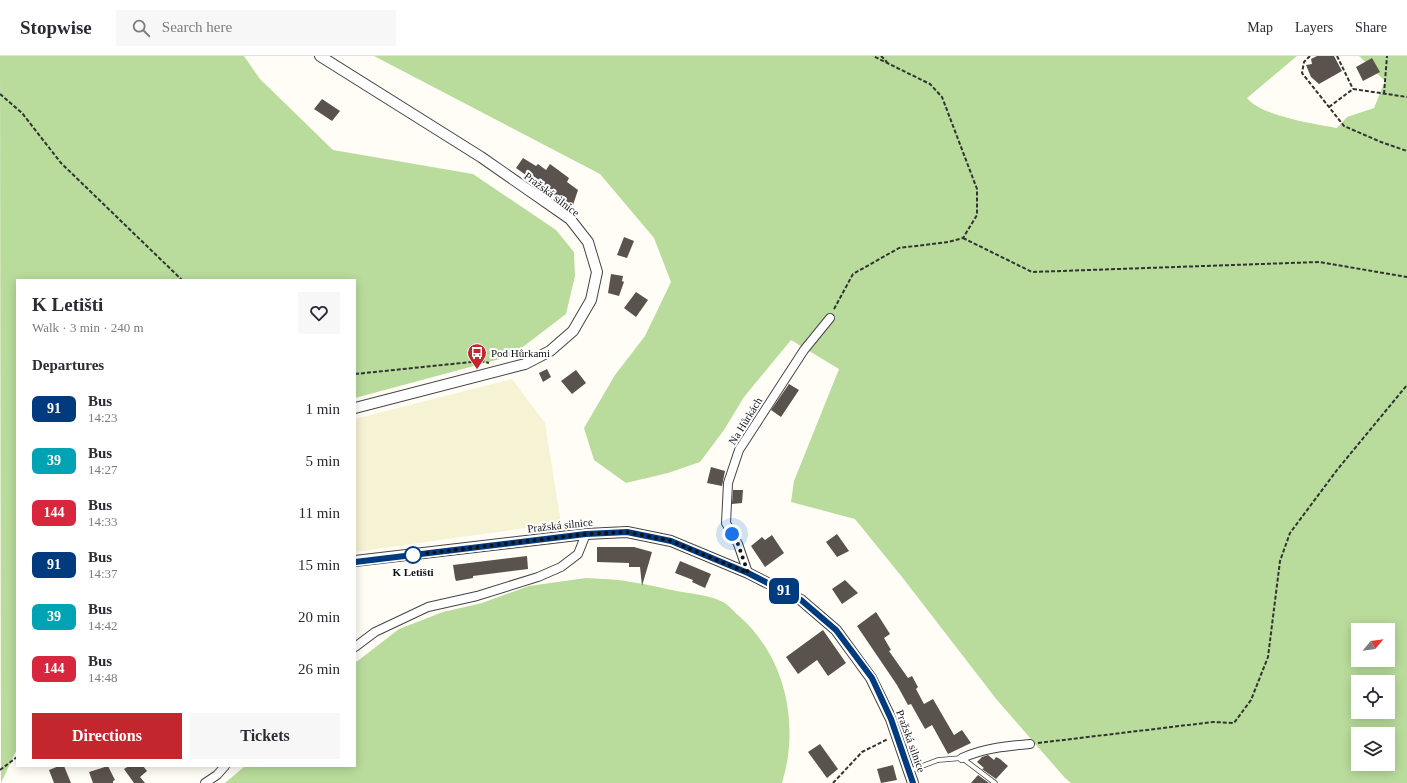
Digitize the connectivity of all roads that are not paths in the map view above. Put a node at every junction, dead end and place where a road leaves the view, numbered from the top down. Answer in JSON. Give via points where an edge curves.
{"nodes":[{"id":1,"x":320,"y":56,"type":"edge"},
{"id":2,"x":830,"y":318,"type":"road end"},
{"id":3,"x":356,"y":408,"type":"edge"},
{"id":4,"x":586,"y":534,"type":"junction"},
{"id":5,"x":356,"y":562,"type":"edge"},
{"id":6,"x":748,"y":573,"type":"junction"},
{"id":7,"x":356,"y":645,"type":"edge"},
{"id":8,"x":1030,"y":744,"type":"road end"},
{"id":9,"x":962,"y":758,"type":"junction"},
{"id":10,"x":224,"y":767,"type":"edge"},
{"id":11,"x":909,"y":772,"type":"junction"},
{"id":12,"x":205,"y":783,"type":"edge"},
{"id":13,"x":913,"y":783,"type":"edge"},
{"id":14,"x":995,"y":783,"type":"edge"}],
"edges":[{"from":1,"to":3,"type":"street","name":"Pražská silnice","via":[[481,157],[570,219],[588,242],[597,272],[591,300],[573,331],[550,351],[525,364]]},
{"from":2,"to":6,"type":"street","name":"Na Hůrkách","via":[[804,350],[739,450],[728,483],[726,523],[738,544]]},
{"from":4,"to":5,"type":"street","name":"Pražská silnice"},
{"from":4,"to":6,"type":"street","name":"Pražská silnice","via":[[627,532],[671,541]]},
{"from":4,"to":7,"type":"street","via":[[578,554],[561,567],[477,596],[428,607],[375,632]]},
{"from":6,"to":11,"type":"street","name":"Pražská silnice","via":[[801,600],[836,630],[872,678]]},
{"from":8,"to":9,"type":"street","via":[[973,753]]},
{"from":9,"to":11,"type":"lane","via":[[938,760]]},
{"from":9,"to":14,"type":"lane"},
{"from":10,"to":12,"type":"street"},
{"from":11,"to":13,"type":"street","name":"Pražská silnice"}]}
